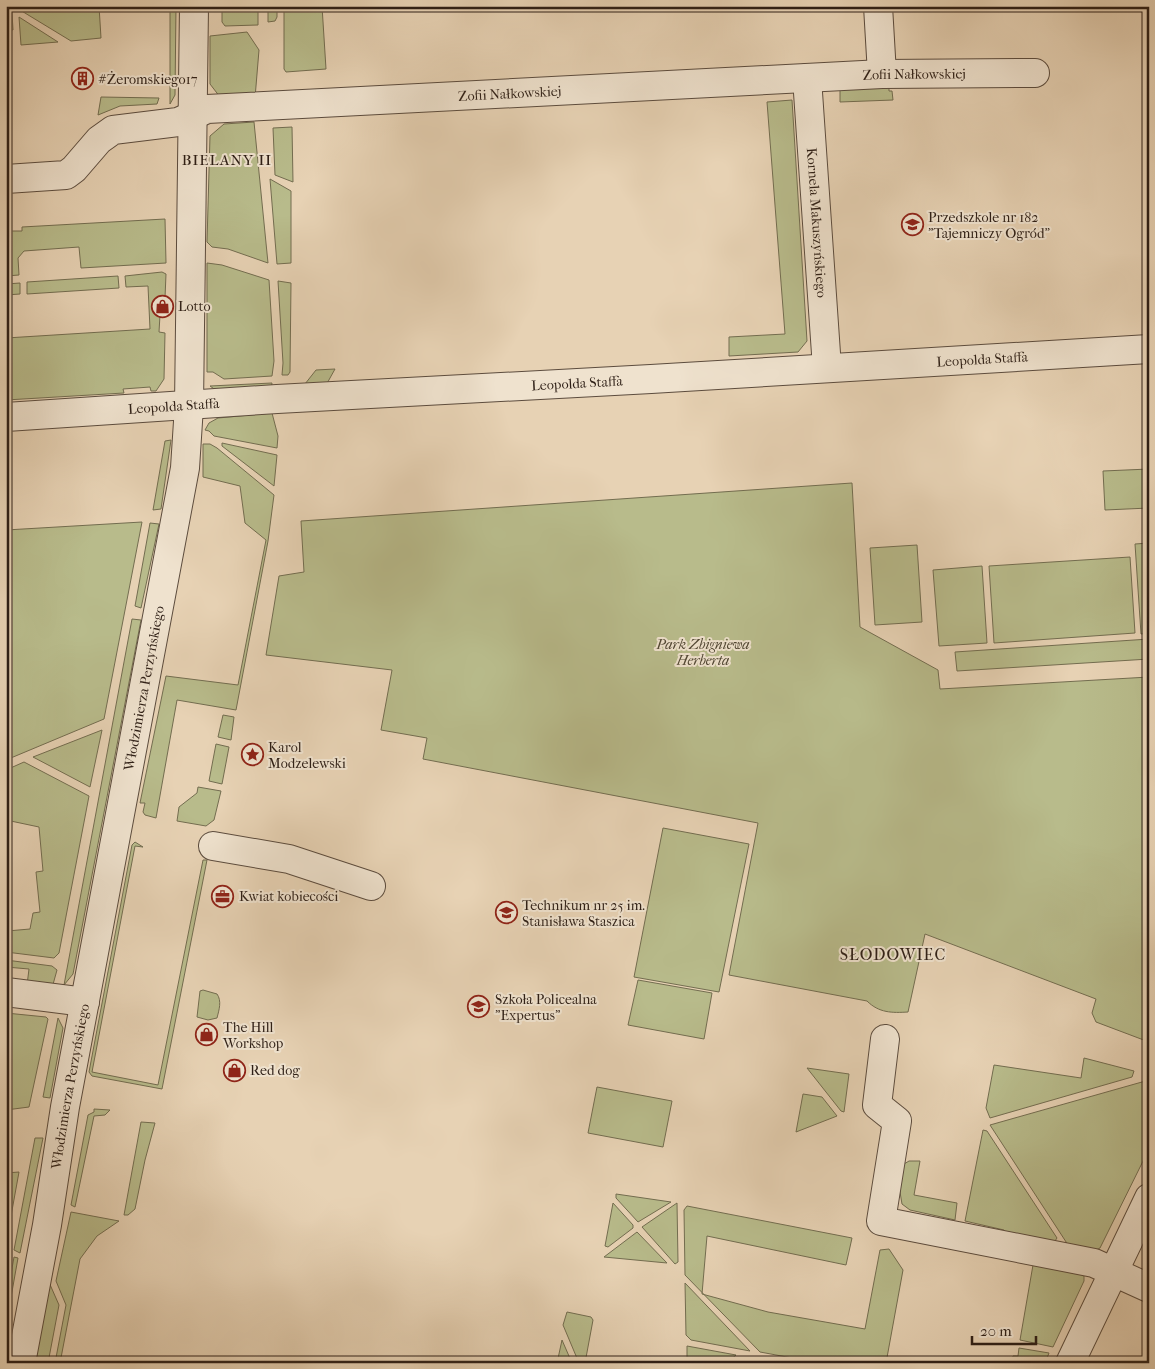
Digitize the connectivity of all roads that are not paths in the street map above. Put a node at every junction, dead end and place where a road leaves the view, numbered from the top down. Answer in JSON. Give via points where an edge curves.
{"nodes":[{"id":1,"x":194,"y":6,"type":"edge"},
{"id":2,"x":878,"y":6,"type":"edge"},
{"id":3,"x":1036,"y":73,"type":"dead end"},
{"id":4,"x":882,"y":74,"type":"junction"},
{"id":5,"x":807,"y":78,"type":"junction"},
{"id":6,"x":192,"y":116,"type":"junction"},
{"id":7,"x":6,"y":179,"type":"edge"},
{"id":8,"x":1149,"y":348,"type":"edge"},
{"id":9,"x":827,"y":368,"type":"junction"},
{"id":10,"x":189,"y":406,"type":"junction"},
{"id":11,"x":6,"y":417,"type":"edge"},
{"id":12,"x":213,"y":846,"type":"dead end"},
{"id":13,"x":371,"y":886,"type":"dead end"},
{"id":14,"x":6,"y":992,"type":"edge"},
{"id":15,"x":85,"y":1002,"type":"junction"},
{"id":16,"x":885,"y":1040,"type":"dead end"},
{"id":17,"x":1149,"y":1198,"type":"edge"},
{"id":18,"x":1113,"y":1273,"type":"junction"},
{"id":19,"x":1149,"y":1288,"type":"edge"},
{"id":20,"x":21,"y":1363,"type":"edge"},
{"id":21,"x":1070,"y":1363,"type":"edge"}],
"edges":[{"from":1,"to":6,"type":"street","name":"Włodzimierza Perzyńskiego"},
{"from":2,"to":4,"type":"street"},
{"from":3,"to":4,"type":"street","name":"Zofii Nałkowskiej"},
{"from":4,"to":5,"type":"street","name":"Zofii Nałkowskiej"},
{"from":5,"to":6,"type":"street","name":"Zofii Nałkowskiej","via":[[207,109]]},
{"from":5,"to":9,"type":"street","name":"Kornela Makuszyńskiego"},
{"from":6,"to":7,"type":"street","name":"Zofii Nałkowskiej","via":[[178,122],[113,130],[66,175]]},
{"from":6,"to":10,"type":"street","name":"Włodzimierza Perzyńskiego"},
{"from":8,"to":9,"type":"street","name":"Leopolda Staffa"},
{"from":9,"to":10,"type":"street","name":"Leopolda Staffa"},
{"from":10,"to":11,"type":"street","name":"Leopolda Staffa"},
{"from":10,"to":15,"type":"street","name":"Włodzimierza Perzyńskiego","via":[[185,468],[177,516]]},
{"from":12,"to":13,"type":"street","via":[[289,859]]},
{"from":14,"to":15,"type":"street"},
{"from":15,"to":20,"type":"street","name":"Włodzimierza Perzyńskiego"},
{"from":16,"to":18,"type":"street","via":[[877,1105],[897,1121],[881,1221],[1094,1263]]},
{"from":17,"to":18,"type":"street"},
{"from":18,"to":19,"type":"street"},
{"from":18,"to":21,"type":"street"}]}
